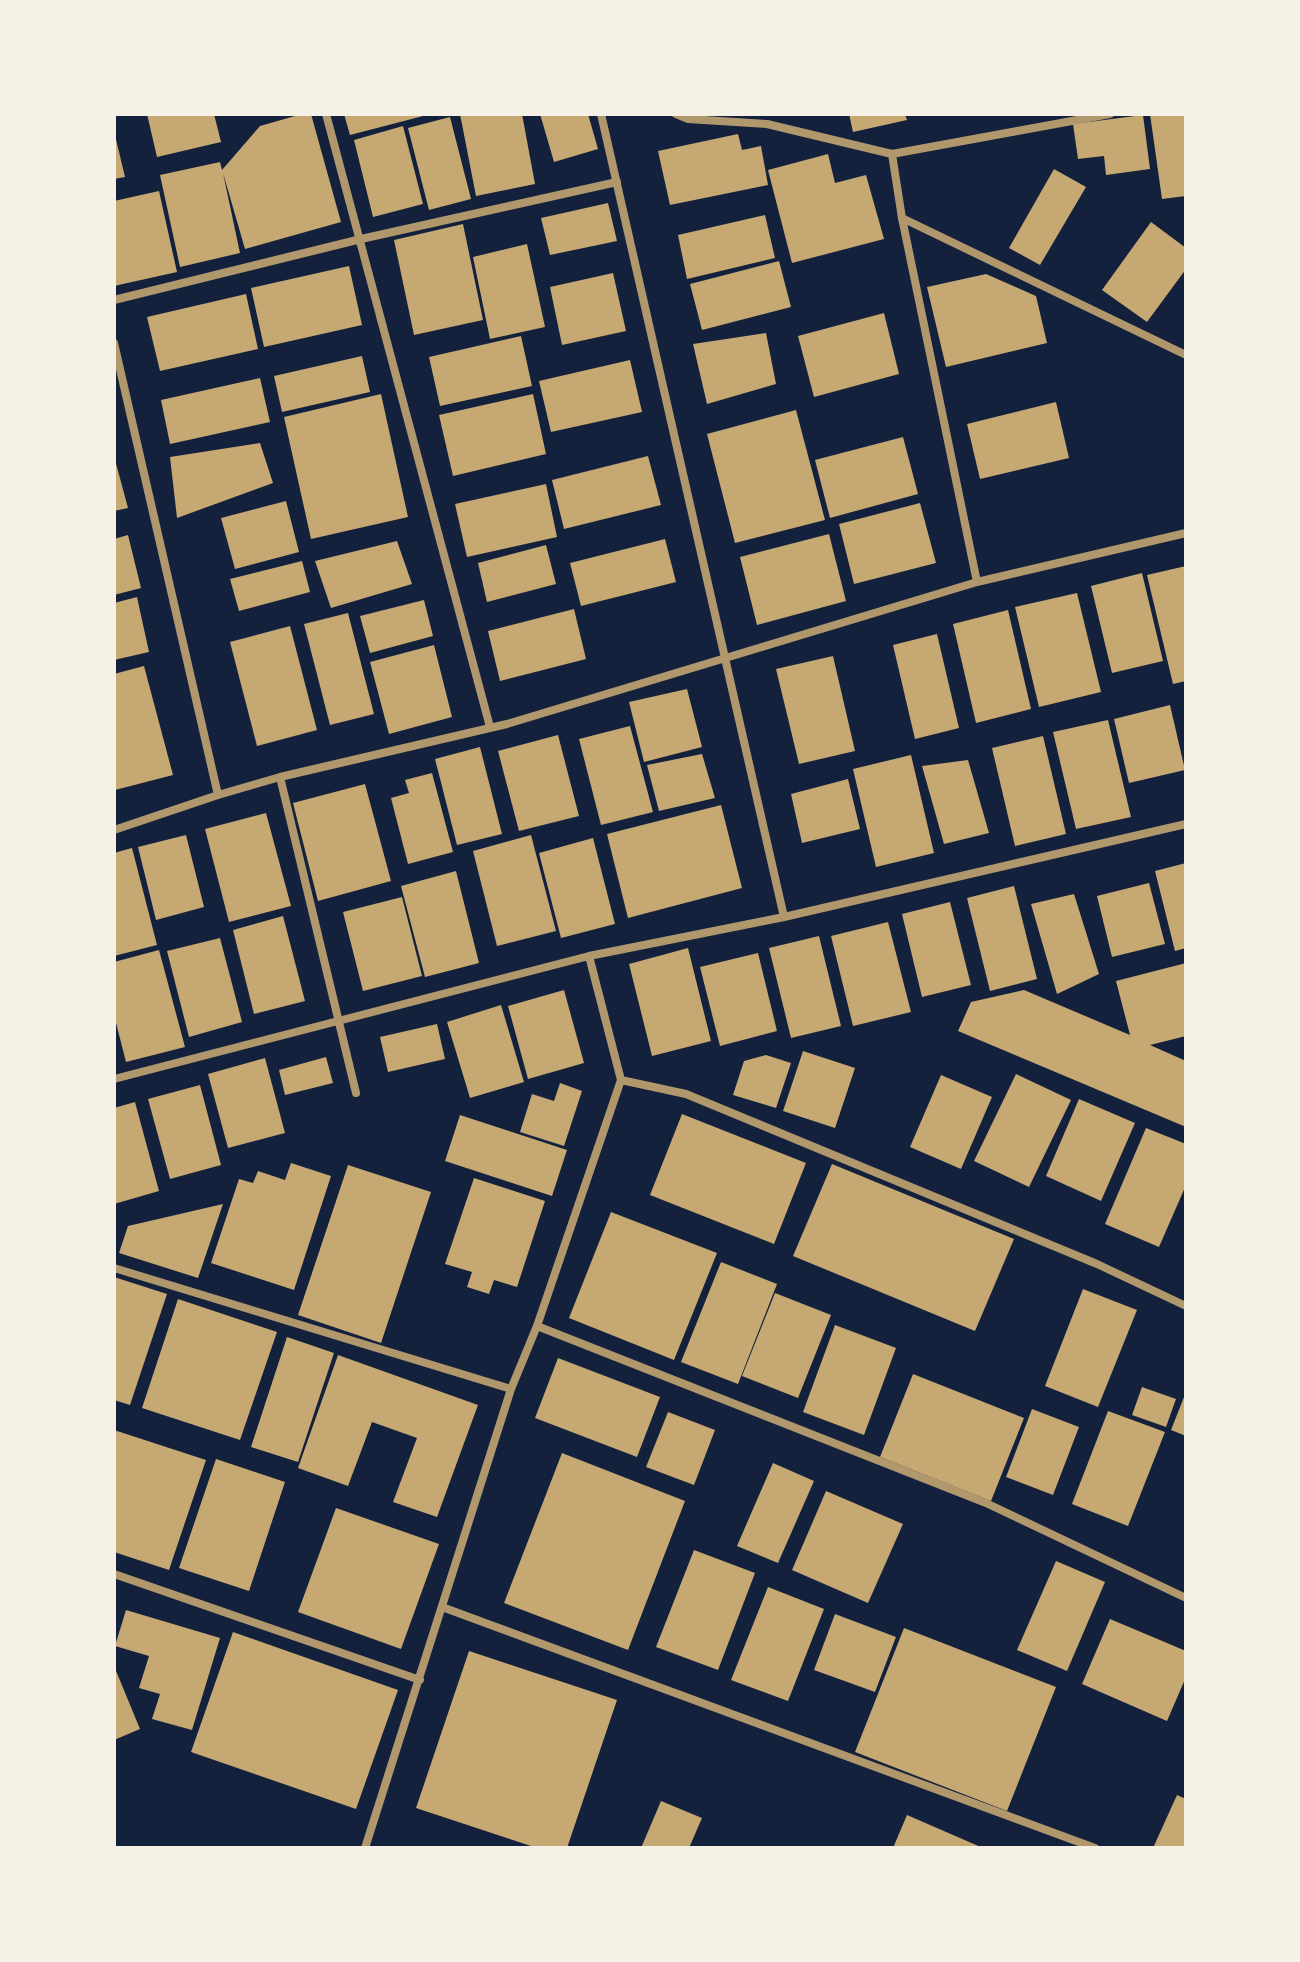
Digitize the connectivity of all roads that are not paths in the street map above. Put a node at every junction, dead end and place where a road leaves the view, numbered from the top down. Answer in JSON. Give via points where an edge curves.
{"nodes":[{"id":1,"x":326,"y":114,"type":"edge"},
{"id":2,"x":601,"y":114,"type":"edge"},
{"id":3,"x":676,"y":114,"type":"edge"},
{"id":4,"x":1110,"y":114,"type":"edge"},
{"id":5,"x":892,"y":154,"type":"junction"},
{"id":6,"x":617,"y":182,"type":"junction"},
{"id":7,"x":902,"y":218,"type":"junction"},
{"id":8,"x":361,"y":239,"type":"junction"},
{"id":9,"x":114,"y":300,"type":"edge"},
{"id":10,"x":114,"y":343,"type":"edge"},
{"id":11,"x":1186,"y":355,"type":"edge"},
{"id":12,"x":1186,"y":533,"type":"edge"},
{"id":13,"x":977,"y":582,"type":"junction"},
{"id":14,"x":726,"y":656,"type":"junction"},
{"id":15,"x":490,"y":727,"type":"junction"},
{"id":16,"x":280,"y":777,"type":"junction"},
{"id":17,"x":218,"y":795,"type":"junction"},
{"id":18,"x":1186,"y":824,"type":"edge"},
{"id":19,"x":114,"y":830,"type":"edge"},
{"id":20,"x":784,"y":917,"type":"junction"},
{"id":21,"x":589,"y":956,"type":"junction"},
{"id":22,"x":341,"y":1020,"type":"junction"},
{"id":23,"x":114,"y":1079,"type":"edge"},
{"id":24,"x":621,"y":1080,"type":"junction"},
{"id":25,"x":356,"y":1093,"type":"dead end"},
{"id":26,"x":114,"y":1268,"type":"edge"},
{"id":27,"x":1186,"y":1306,"type":"edge"},
{"id":28,"x":537,"y":1326,"type":"junction"},
{"id":29,"x":511,"y":1389,"type":"junction"},
{"id":30,"x":114,"y":1574,"type":"edge"},
{"id":31,"x":1186,"y":1598,"type":"edge"},
{"id":32,"x":442,"y":1607,"type":"junction"},
{"id":33,"x":420,"y":1680,"type":"junction"},
{"id":34,"x":365,"y":1848,"type":"edge"},
{"id":35,"x":1095,"y":1848,"type":"edge"}],
"edges":[{"from":1,"to":8,"type":"street"},
{"from":2,"to":6,"type":"street"},
{"from":3,"to":5,"type":"street","via":[[767,124]]},
{"from":4,"to":5,"type":"street"},
{"from":5,"to":7,"type":"street"},
{"from":6,"to":8,"type":"street"},
{"from":6,"to":14,"type":"street"},
{"from":7,"to":11,"type":"street"},
{"from":7,"to":13,"type":"street"},
{"from":8,"to":9,"type":"street"},
{"from":8,"to":15,"type":"street"},
{"from":10,"to":17,"type":"street"},
{"from":12,"to":13,"type":"street"},
{"from":13,"to":14,"type":"street"},
{"from":14,"to":15,"type":"street"},
{"from":14,"to":20,"type":"street"},
{"from":15,"to":16,"type":"street"},
{"from":16,"to":17,"type":"street"},
{"from":16,"to":22,"type":"street"},
{"from":17,"to":19,"type":"street"},
{"from":18,"to":20,"type":"street"},
{"from":20,"to":21,"type":"street"},
{"from":21,"to":22,"type":"street"},
{"from":21,"to":24,"type":"street"},
{"from":22,"to":23,"type":"street"},
{"from":22,"to":25,"type":"street"},
{"from":24,"to":27,"type":"street","via":[[686,1094]]},
{"from":24,"to":28,"type":"street"},
{"from":26,"to":29,"type":"street"},
{"from":28,"to":29,"type":"street"},
{"from":28,"to":31,"type":"street","via":[[986,1503]]},
{"from":29,"to":32,"type":"street"},
{"from":30,"to":33,"type":"street"},
{"from":32,"to":33,"type":"street"},
{"from":32,"to":35,"type":"street"},
{"from":33,"to":34,"type":"street"}]}
